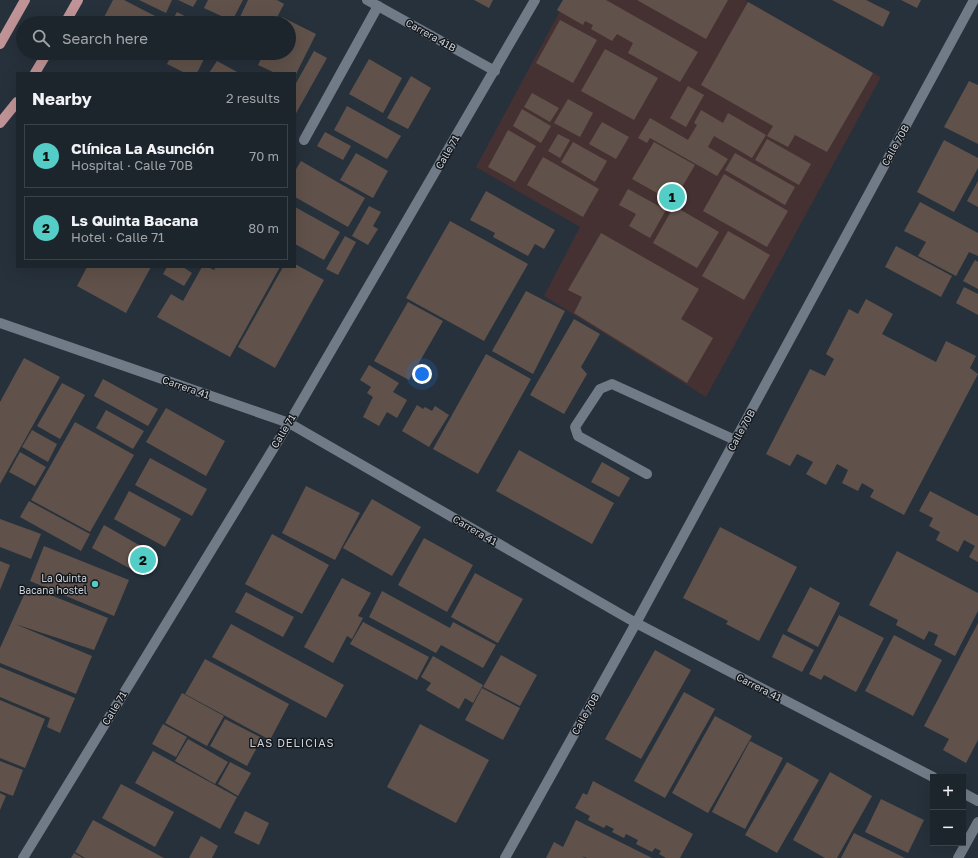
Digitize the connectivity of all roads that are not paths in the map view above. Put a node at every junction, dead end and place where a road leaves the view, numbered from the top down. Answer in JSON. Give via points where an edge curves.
{"nodes":[{"id":1,"x":25,"y":0,"type":"edge"},
{"id":2,"x":78,"y":0,"type":"edge"},
{"id":3,"x":366,"y":0,"type":"edge"},
{"id":4,"x":535,"y":0,"type":"edge"},
{"id":5,"x":974,"y":0,"type":"edge"},
{"id":6,"x":378,"y":6,"type":"junction"},
{"id":7,"x":68,"y":16,"type":"edge"},
{"id":8,"x":0,"y":44,"type":"edge"},
{"id":9,"x":43,"y":60,"type":"edge"},
{"id":10,"x":495,"y":71,"type":"junction"},
{"id":11,"x":36,"y":72,"type":"edge"},
{"id":12,"x":16,"y":103,"type":"edge"},
{"id":13,"x":0,"y":123,"type":"edge"},
{"id":14,"x":304,"y":140,"type":"dead end"},
{"id":15,"x":0,"y":323,"type":"edge"},
{"id":16,"x":288,"y":423,"type":"junction"},
{"id":17,"x":735,"y":440,"type":"junction"},
{"id":18,"x":647,"y":474,"type":"dead end"},
{"id":19,"x":636,"y":623,"type":"junction"},
{"id":20,"x":930,"y":775,"type":"edge"},
{"id":21,"x":966,"y":795,"type":"edge"},
{"id":22,"x":978,"y":801,"type":"edge"},
{"id":23,"x":978,"y":822,"type":"edge"},
{"id":24,"x":23,"y":858,"type":"edge"},
{"id":25,"x":505,"y":858,"type":"edge"},
{"id":26,"x":958,"y":858,"type":"edge"}],
"edges":[{"from":1,"to":8,"type":"main road"},
{"from":2,"to":7,"type":"main road"},
{"from":3,"to":6,"type":"street","name":"Carrera 41B"},
{"from":4,"to":10,"type":"street","name":"Calle 71"},
{"from":5,"to":17,"type":"street","name":"Calle 70B"},
{"from":6,"to":10,"type":"street","name":"Carrera 41B"},
{"from":6,"to":14,"type":"street"},
{"from":9,"to":11,"type":"main road"},
{"from":10,"to":16,"type":"street","name":"Calle 71"},
{"from":12,"to":13,"type":"main road"},
{"from":15,"to":16,"type":"street","name":"Carrera 41"},
{"from":16,"to":19,"type":"street","name":"Carrera 41"},
{"from":16,"to":24,"type":"street","name":"Calle 71"},
{"from":17,"to":18,"type":"street","via":[[612,384],[600,389],[575,427],[578,436]]},
{"from":17,"to":19,"type":"street","name":"Calle 70B"},
{"from":19,"to":20,"type":"street","name":"Carrera 41"},
{"from":19,"to":25,"type":"street","name":"Calle 70B"},
{"from":21,"to":22,"type":"street"},
{"from":23,"to":26,"type":"street"}]}
